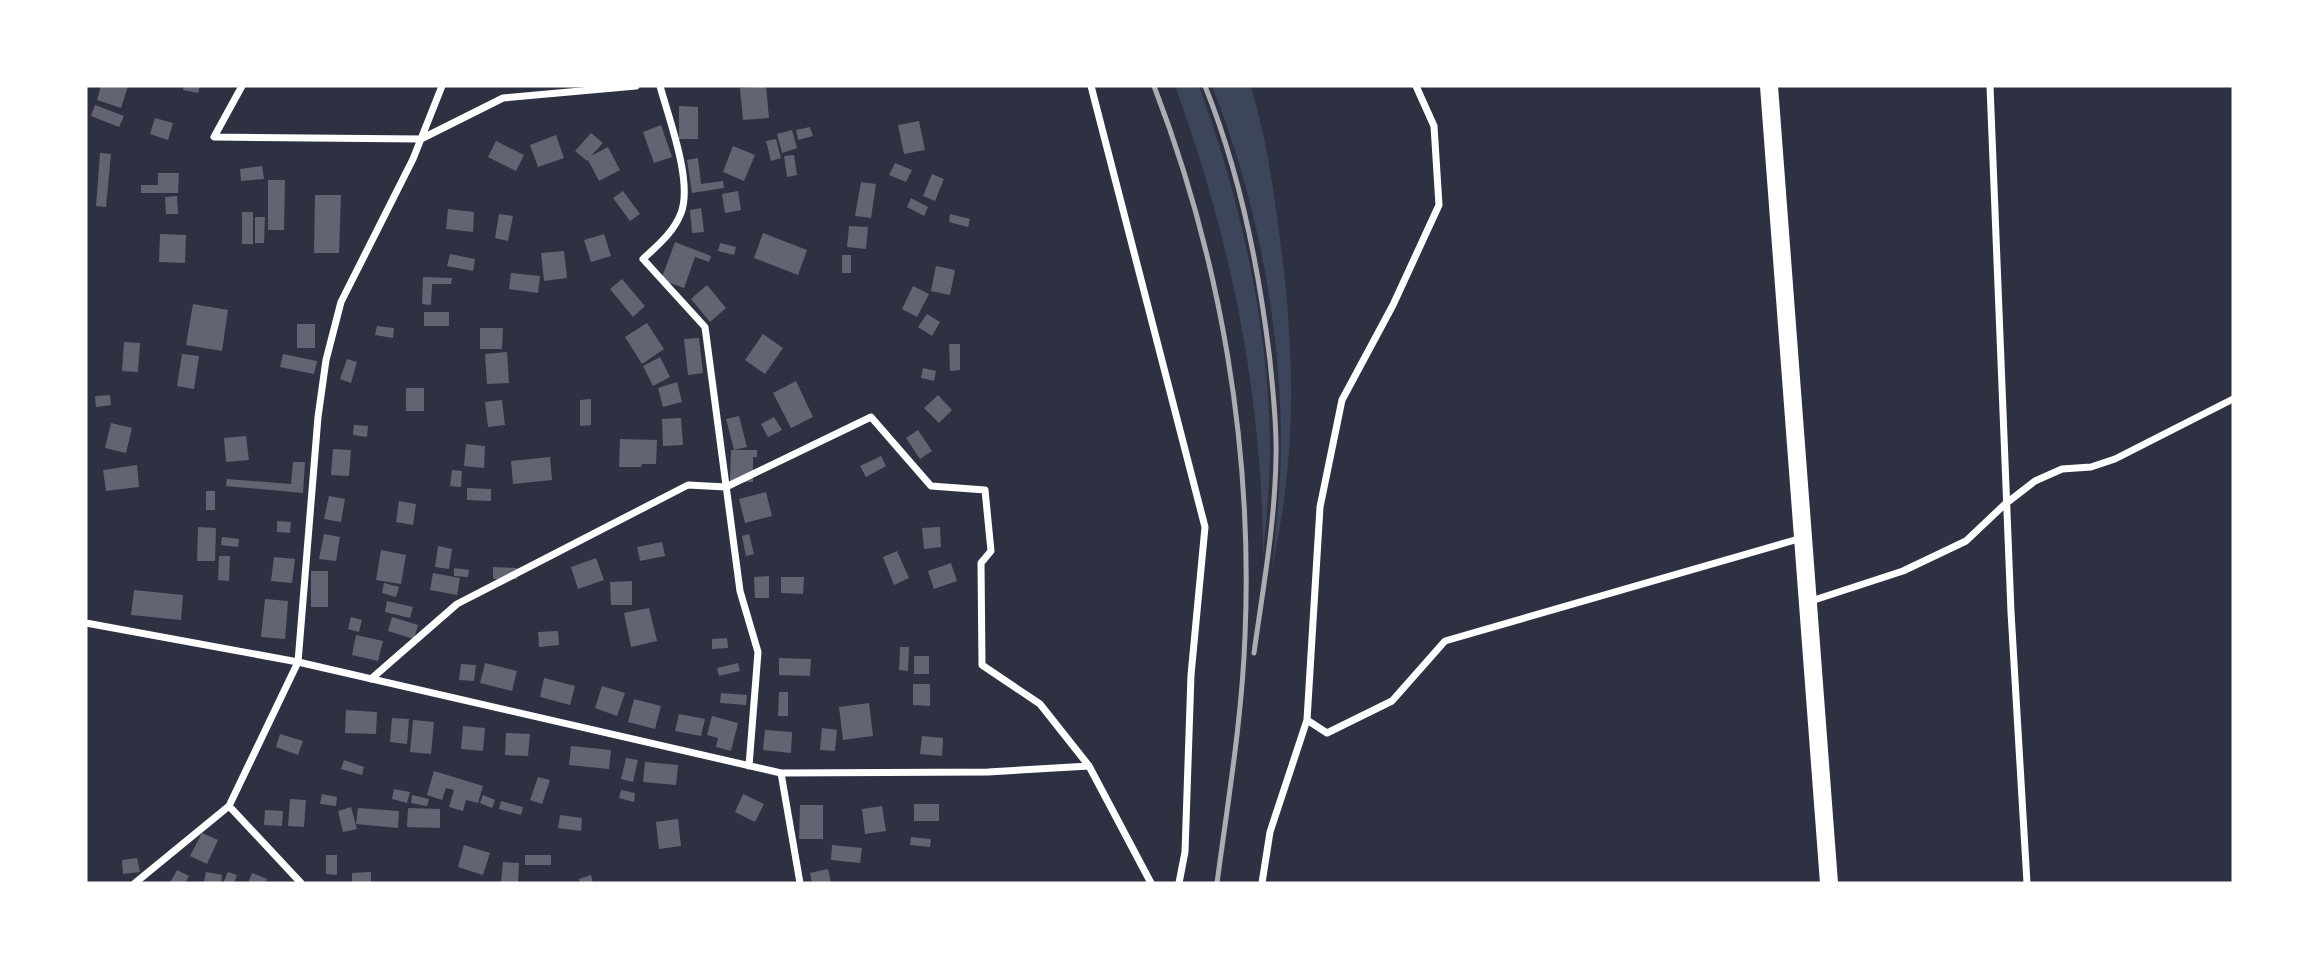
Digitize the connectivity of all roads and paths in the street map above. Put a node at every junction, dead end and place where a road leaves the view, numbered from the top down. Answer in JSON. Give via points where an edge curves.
{"nodes":[{"id":1,"x":242,"y":86,"type":"edge"},
{"id":2,"x":442,"y":86,"type":"edge"},
{"id":3,"x":636,"y":86,"type":"edge"},
{"id":4,"x":660,"y":86,"type":"edge"},
{"id":5,"x":1091,"y":86,"type":"edge"},
{"id":6,"x":1416,"y":86,"type":"edge"},
{"id":7,"x":1769,"y":86,"type":"edge"},
{"id":8,"x":1990,"y":86,"type":"edge"},
{"id":9,"x":421,"y":139,"type":"junction"},
{"id":10,"x":2233,"y":399,"type":"edge"},
{"id":11,"x":726,"y":487,"type":"junction"},
{"id":12,"x":2007,"y":503,"type":"junction"},
{"id":13,"x":1803,"y":538,"type":"junction"},
{"id":14,"x":1808,"y":602,"type":"junction"},
{"id":15,"x":86,"y":623,"type":"edge"},
{"id":16,"x":298,"y":662,"type":"junction"},
{"id":17,"x":371,"y":679,"type":"junction"},
{"id":18,"x":1307,"y":720,"type":"junction"},
{"id":19,"x":749,"y":766,"type":"junction"},
{"id":20,"x":1089,"y":766,"type":"junction"},
{"id":21,"x":781,"y":773,"type":"junction"},
{"id":22,"x":229,"y":806,"type":"junction"},
{"id":23,"x":135,"y":883,"type":"edge"},
{"id":24,"x":301,"y":883,"type":"edge"},
{"id":25,"x":800,"y":883,"type":"edge"},
{"id":26,"x":1151,"y":883,"type":"edge"},
{"id":27,"x":1179,"y":883,"type":"edge"},
{"id":28,"x":1262,"y":883,"type":"edge"},
{"id":29,"x":1829,"y":883,"type":"edge"},
{"id":30,"x":2027,"y":883,"type":"edge"}],
"edges":[{"from":1,"to":9,"type":"street","via":[[214,137]]},
{"from":2,"to":9,"type":"street"},
{"from":3,"to":9,"type":"street","via":[[503,98]]},
{"from":4,"to":11,"type":"street","via":[[684,177],[682,212],[670,232],[643,259],[705,327]]},
{"from":5,"to":27,"type":"street","via":[[1205,527],[1191,675],[1185,852]]},
{"from":6,"to":18,"type":"street","via":[[1434,126],[1438,205],[1393,305],[1342,400],[1320,507]]},
{"from":7,"to":13,"type":"main road"},
{"from":8,"to":12,"type":"street"},
{"from":9,"to":16,"type":"street","via":[[341,302],[326,360]]},
{"from":10,"to":12,"type":"street","via":[[2115,459],[2062,469],[2035,481]]},
{"from":11,"to":17,"type":"street","via":[[688,485],[457,604]]},
{"from":11,"to":19,"type":"street","via":[[740,591],[758,652]]},
{"from":11,"to":20,"type":"street","via":[[871,417],[931,486],[985,490],[991,551],[981,563],[982,665],[1040,704]]},
{"from":12,"to":14,"type":"street","via":[[1966,541],[1903,571]]},
{"from":12,"to":30,"type":"street"},
{"from":13,"to":14,"type":"main road"},
{"from":13,"to":18,"type":"street","via":[[1445,641],[1392,701],[1327,733]]},
{"from":14,"to":29,"type":"main road"},
{"from":15,"to":16,"type":"street"},
{"from":16,"to":17,"type":"street"},
{"from":16,"to":22,"type":"street"},
{"from":17,"to":19,"type":"street"},
{"from":18,"to":28,"type":"street","via":[[1270,832]]},
{"from":19,"to":21,"type":"street"},
{"from":20,"to":21,"type":"street","via":[[988,772]]},
{"from":20,"to":26,"type":"street"},
{"from":21,"to":25,"type":"street"},
{"from":22,"to":23,"type":"street"},
{"from":22,"to":24,"type":"street"}]}
